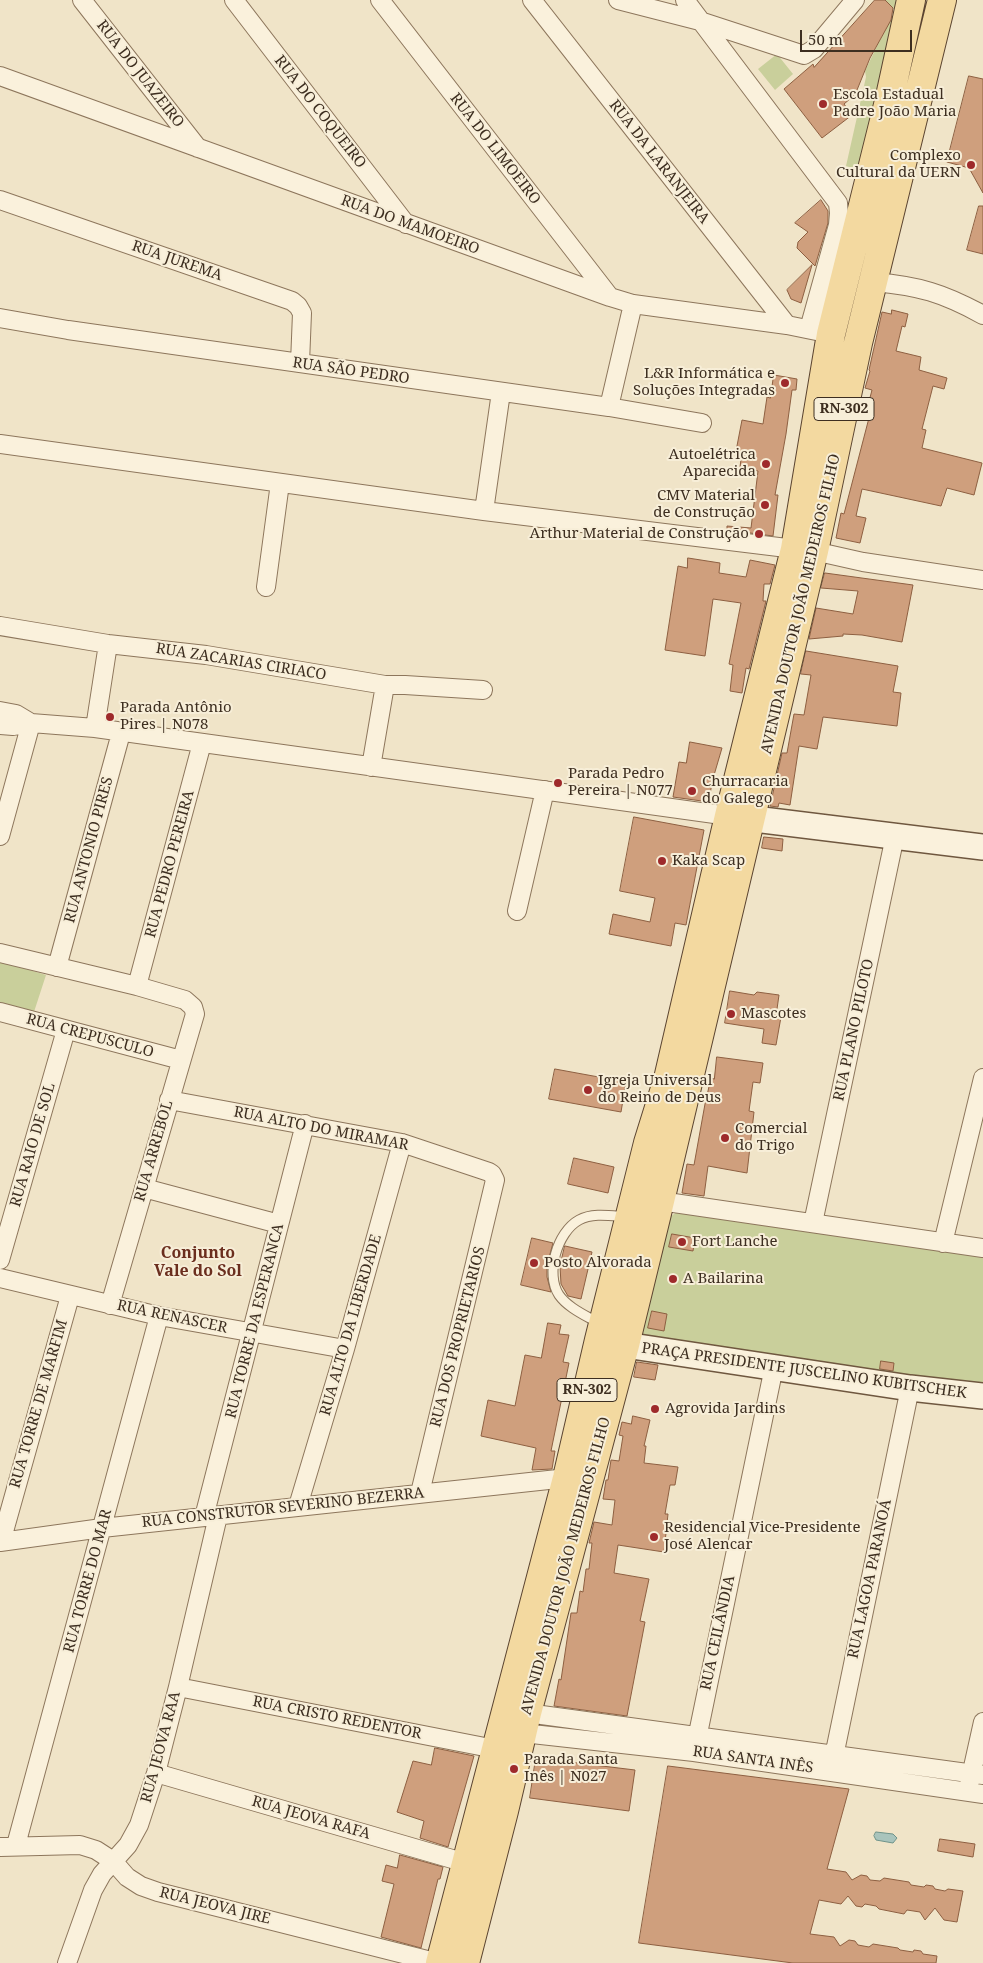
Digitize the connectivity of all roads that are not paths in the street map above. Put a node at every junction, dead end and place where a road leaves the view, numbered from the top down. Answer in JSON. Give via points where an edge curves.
{"nodes":[{"id":1,"x":82,"y":0,"type":"edge"},
{"id":2,"x":234,"y":0,"type":"edge"},
{"id":3,"x":380,"y":0,"type":"edge"},
{"id":4,"x":532,"y":0,"type":"edge"},
{"id":5,"x":618,"y":0,"type":"edge"},
{"id":6,"x":855,"y":0,"type":"edge"},
{"id":7,"x":911,"y":0,"type":"edge"},
{"id":8,"x":942,"y":0,"type":"edge"},
{"id":9,"x":695,"y":8,"type":"edge"},
{"id":10,"x":0,"y":76,"type":"edge"},
{"id":11,"x":889,"y":101,"type":"junction"},
{"id":12,"x":198,"y":148,"type":"junction"},
{"id":13,"x":0,"y":200,"type":"edge"},
{"id":14,"x":891,"y":207,"type":"junction"},
{"id":15,"x":406,"y":224,"type":"junction"},
{"id":16,"x":874,"y":282,"type":"junction"},
{"id":17,"x":610,"y":297,"type":"junction"},
{"id":18,"x":839,"y":298,"type":"junction"},
{"id":19,"x":633,"y":304,"type":"junction"},
{"id":20,"x":983,"y":314,"type":"edge"},
{"id":21,"x":0,"y":318,"type":"edge"},
{"id":22,"x":787,"y":325,"type":"junction"},
{"id":23,"x":820,"y":332,"type":"junction"},
{"id":24,"x":300,"y":363,"type":"junction"},
{"id":25,"x":501,"y":392,"type":"junction"},
{"id":26,"x":609,"y":407,"type":"junction"},
{"id":27,"x":844,"y":408,"type":"junction"},
{"id":28,"x":702,"y":422,"type":"dead end"},
{"id":29,"x":0,"y":444,"type":"edge"},
{"id":30,"x":280,"y":483,"type":"junction"},
{"id":31,"x":484,"y":511,"type":"junction"},
{"id":32,"x":804,"y":550,"type":"junction"},
{"id":33,"x":983,"y":580,"type":"edge"},
{"id":34,"x":266,"y":587,"type":"dead end"},
{"id":35,"x":0,"y":626,"type":"edge"},
{"id":36,"x":108,"y":644,"type":"junction"},
{"id":37,"x":385,"y":685,"type":"junction"},
{"id":38,"x":483,"y":690,"type":"dead end"},
{"id":39,"x":0,"y":711,"type":"edge"},
{"id":40,"x":31,"y":723,"type":"junction"},
{"id":41,"x":0,"y":724,"type":"edge"},
{"id":42,"x":95,"y":728,"type":"junction"},
{"id":43,"x":121,"y":733,"type":"junction"},
{"id":44,"x":202,"y":743,"type":"junction"},
{"id":45,"x":371,"y":766,"type":"junction"},
{"id":46,"x":545,"y":790,"type":"junction"},
{"id":47,"x":740,"y":817,"type":"junction"},
{"id":48,"x":0,"y":836,"type":"edge"},
{"id":49,"x":896,"y":836,"type":"junction"},
{"id":50,"x":983,"y":846,"type":"edge"},
{"id":51,"x":516,"y":911,"type":"dead end"},
{"id":52,"x":0,"y":953,"type":"edge"},
{"id":53,"x":57,"y":967,"type":"junction"},
{"id":54,"x":137,"y":986,"type":"junction"},
{"id":55,"x":0,"y":1012,"type":"edge"},
{"id":56,"x":66,"y":1030,"type":"junction"},
{"id":57,"x":181,"y":1060,"type":"junction"},
{"id":58,"x":983,"y":1078,"type":"edge"},
{"id":59,"x":169,"y":1100,"type":"junction"},
{"id":60,"x":306,"y":1124,"type":"junction"},
{"id":61,"x":648,"y":1142,"type":"junction"},
{"id":62,"x":402,"y":1143,"type":"junction"},
{"id":63,"x":496,"y":1180,"type":"joint"},
{"id":64,"x":144,"y":1188,"type":"junction"},
{"id":65,"x":660,"y":1201,"type":"junction"},
{"id":66,"x":642,"y":1223,"type":"junction"},
{"id":67,"x":813,"y":1223,"type":"junction"},
{"id":68,"x":279,"y":1224,"type":"junction"},
{"id":69,"x":943,"y":1243,"type":"junction"},
{"id":70,"x":983,"y":1248,"type":"edge"},
{"id":71,"x":623,"y":1249,"type":"junction"},
{"id":72,"x":0,"y":1260,"type":"edge"},
{"id":73,"x":0,"y":1278,"type":"edge"},
{"id":74,"x":70,"y":1296,"type":"junction"},
{"id":75,"x":110,"y":1305,"type":"junction"},
{"id":76,"x":159,"y":1316,"type":"junction"},
{"id":77,"x":603,"y":1326,"type":"junction"},
{"id":78,"x":252,"y":1334,"type":"junction"},
{"id":79,"x":625,"y":1345,"type":"junction"},
{"id":80,"x":345,"y":1349,"type":"junction"},
{"id":81,"x":774,"y":1367,"type":"junction"},
{"id":82,"x":910,"y":1388,"type":"junction"},
{"id":83,"x":983,"y":1396,"type":"edge"},
{"id":84,"x":567,"y":1478,"type":"junction"},
{"id":85,"x":420,"y":1493,"type":"junction"},
{"id":86,"x":298,"y":1506,"type":"junction"},
{"id":87,"x":211,"y":1517,"type":"junction"},
{"id":88,"x":102,"y":1528,"type":"junction"},
{"id":89,"x":0,"y":1542,"type":"edge"},
{"id":90,"x":178,"y":1687,"type":"junction"},
{"id":91,"x":983,"y":1722,"type":"edge"},
{"id":92,"x":525,"y":1723,"type":"junction"},
{"id":93,"x":696,"y":1744,"type":"junction"},
{"id":94,"x":495,"y":1749,"type":"junction"},
{"id":95,"x":833,"y":1763,"type":"junction"},
{"id":96,"x":156,"y":1773,"type":"junction"},
{"id":97,"x":977,"y":1774,"type":"edge"},
{"id":98,"x":975,"y":1793,"type":"edge"},
{"id":99,"x":8,"y":1846,"type":"edge"},
{"id":100,"x":113,"y":1861,"type":"junction"},
{"id":101,"x":466,"y":1863,"type":"junction"},
{"id":102,"x":67,"y":1963,"type":"edge"},
{"id":103,"x":440,"y":1963,"type":"edge"},
{"id":104,"x":465,"y":1963,"type":"edge"}],
"edges":[{"from":1,"to":12,"type":"street","name":"RUA DO JUAZEIRO"},
{"from":2,"to":15,"type":"street","name":"RUA DO COQUEIRO"},
{"from":3,"to":17,"type":"street","name":"RUA DO LIMOEIRO"},
{"from":4,"to":22,"type":"street","name":"RUA DA LARANJEIRA"},
{"from":5,"to":9,"type":"street"},
{"from":6,"to":9,"type":"street","via":[[814,49],[804,55]]},
{"from":7,"to":11,"type":"main road","name":"AVENIDA DOUTOR JOÃO MEDEIROS FILHO","number":"RN-302"},
{"from":8,"to":14,"type":"main road","name":"AVENIDA DOUTOR JOÃO MEDEIROS FILHO","number":"RN-302"},
{"from":9,"to":23,"type":"street","via":[[838,202],[840,213]]},
{"from":10,"to":12,"type":"street","name":"RUA DO MAMOEIRO"},
{"from":11,"to":14,"type":"main road","via":[[898,106],[900,118],[886,178]]},
{"from":11,"to":18,"type":"main road","name":"AVENIDA DOUTOR JOÃO MEDEIROS FILHO","number":"RN-302"},
{"from":12,"to":15,"type":"street","name":"RUA DO MAMOEIRO"},
{"from":13,"to":24,"type":"street","name":"RUA JUREMA","via":[[292,301],[302,313]]},
{"from":14,"to":16,"type":"main road","name":"AVENIDA DOUTOR JOÃO MEDEIROS FILHO","number":"RN-302"},
{"from":15,"to":17,"type":"street","name":"RUA DO MAMOEIRO"},
{"from":16,"to":20,"type":"street","via":[[926,289]]},
{"from":16,"to":27,"type":"main road","name":"AVENIDA DOUTOR JOÃO MEDEIROS FILHO","number":"RN-302"},
{"from":17,"to":19,"type":"street","name":"RUA DO MAMOEIRO"},
{"from":18,"to":23,"type":"main road","name":"AVENIDA DOUTOR JOÃO MEDEIROS FILHO","number":"RN-302"},
{"from":18,"to":27,"type":"main road","via":[[841,329],[830,401]]},
{"from":19,"to":22,"type":"street","name":"RUA DO MAMOEIRO"},
{"from":19,"to":26,"type":"street"},
{"from":21,"to":24,"type":"street","name":"RUA SÃO PEDRO"},
{"from":22,"to":23,"type":"street","name":"RUA DO MAMOEIRO"},
{"from":23,"to":32,"type":"main road","name":"AVENIDA DOUTOR JOÃO MEDEIROS FILHO","number":"RN-302"},
{"from":24,"to":25,"type":"street","name":"RUA SÃO PEDRO"},
{"from":25,"to":26,"type":"street","name":"RUA SÃO PEDRO"},
{"from":25,"to":31,"type":"street"},
{"from":26,"to":28,"type":"street","name":"RUA SÃO PEDRO"},
{"from":27,"to":32,"type":"main road","name":"AVENIDA DOUTOR JOÃO MEDEIROS FILHO","number":"RN-302"},
{"from":29,"to":30,"type":"street"},
{"from":30,"to":31,"type":"street"},
{"from":30,"to":34,"type":"street"},
{"from":31,"to":32,"type":"street"},
{"from":32,"to":33,"type":"street"},
{"from":32,"to":47,"type":"main road","name":"AVENIDA DOUTOR JOÃO MEDEIROS FILHO","number":"RN-302"},
{"from":35,"to":36,"type":"street","name":"RUA ZACARIAS CIRIACO"},
{"from":36,"to":37,"type":"street","name":"RUA ZACARIAS CIRIACO","via":[[206,655]]},
{"from":36,"to":42,"type":"street"},
{"from":37,"to":38,"type":"street","name":"RUA ZACARIAS CIRIACO"},
{"from":37,"to":45,"type":"street"},
{"from":39,"to":40,"type":"street","via":[[16,714]]},
{"from":40,"to":41,"type":"street"},
{"from":40,"to":42,"type":"street"},
{"from":40,"to":48,"type":"street"},
{"from":42,"to":43,"type":"street"},
{"from":43,"to":44,"type":"street"},
{"from":43,"to":53,"type":"street","name":"RUA ANTONIO PIRES"},
{"from":44,"to":45,"type":"street"},
{"from":44,"to":54,"type":"street","name":"RUA PEDRO PEREIRA"},
{"from":45,"to":46,"type":"street"},
{"from":46,"to":47,"type":"street"},
{"from":46,"to":51,"type":"street"},
{"from":47,"to":49,"type":"main road"},
{"from":47,"to":61,"type":"main road","name":"AVENIDA DOUTOR JOÃO MEDEIROS FILHO","number":"RN-302"},
{"from":47,"to":65,"type":"main road","name":"AVENIDA DOUTOR JOÃO MEDEIROS FILHO","number":"RN-302"},
{"from":49,"to":50,"type":"main road"},
{"from":49,"to":67,"type":"street","name":"RUA PLANO PILOTO"},
{"from":52,"to":53,"type":"street"},
{"from":53,"to":54,"type":"street"},
{"from":54,"to":57,"type":"street","name":"RUA ARREBOL","via":[[185,1000],[193,1007],[195,1014]]},
{"from":55,"to":56,"type":"street","name":"RUA CREPUSCULO"},
{"from":56,"to":57,"type":"street","name":"RUA CREPUSCULO"},
{"from":56,"to":72,"type":"street","name":"RUA RAIO DE SOL"},
{"from":57,"to":59,"type":"street","name":"RUA ARREBOL"},
{"from":58,"to":69,"type":"street"},
{"from":59,"to":60,"type":"street","name":"RUA ALTO DO MIRAMAR"},
{"from":59,"to":64,"type":"street","name":"RUA ARREBOL"},
{"from":60,"to":62,"type":"street","name":"RUA ALTO DO MIRAMAR"},
{"from":60,"to":68,"type":"street","name":"RUA TORRE DA ESPERANCA"},
{"from":61,"to":65,"type":"main road","via":[[659,1145],[663,1150],[657,1185]]},
{"from":61,"to":66,"type":"main road","name":"AVENIDA DOUTOR JOÃO MEDEIROS FILHO","number":"RN-302"},
{"from":62,"to":63,"type":"street","name":"RUA ALTO DO MIRAMAR","via":[[489,1172]]},
{"from":62,"to":80,"type":"street","name":"RUA ALTO DA LIBERDADE"},
{"from":63,"to":85,"type":"street","name":"RUA DOS PROPRIETARIOS"},
{"from":64,"to":68,"type":"street"},
{"from":64,"to":75,"type":"street","name":"RUA ARREBOL"},
{"from":65,"to":66,"type":"main road","name":"AVENIDA DOUTOR JOÃO MEDEIROS FILHO","number":"RN-302"},
{"from":65,"to":67,"type":"street"},
{"from":66,"to":71,"type":"main road","name":"AVENIDA DOUTOR JOÃO MEDEIROS FILHO","number":"RN-302"},
{"from":66,"to":77,"type":"lane","via":[[591,1215],[578,1220],[560,1241],[553,1270],[559,1295]]},
{"from":66,"to":79,"type":"main road","name":"AVENIDA DOUTOR JOÃO MEDEIROS FILHO","number":"RN-302","via":[[642,1277]]},
{"from":67,"to":69,"type":"street"},
{"from":68,"to":78,"type":"street","name":"RUA TORRE DA ESPERANCA"},
{"from":69,"to":70,"type":"street"},
{"from":71,"to":77,"type":"main road","name":"AVENIDA DOUTOR JOÃO MEDEIROS FILHO","number":"RN-302"},
{"from":71,"to":79,"type":"main road","via":[[622,1286],[613,1334]]},
{"from":73,"to":74,"type":"street","name":"RUA RENASCER"},
{"from":74,"to":75,"type":"street","name":"RUA RENASCER"},
{"from":74,"to":89,"type":"street","name":"RUA TORRE DE MARFIM"},
{"from":75,"to":76,"type":"street","name":"RUA RENASCER"},
{"from":76,"to":78,"type":"street","name":"RUA RENASCER"},
{"from":76,"to":88,"type":"street","name":"RUA TORRE DO MAR"},
{"from":77,"to":84,"type":"main road","name":"AVENIDA DOUTOR JOÃO MEDEIROS FILHO","number":"RN-302"},
{"from":78,"to":80,"type":"street","name":"RUA RENASCER"},
{"from":78,"to":87,"type":"street","name":"RUA TORRE DA ESPERANCA"},
{"from":79,"to":81,"type":"main road","name":"PRAÇA PRESIDENTE JUSCELINO KUBITSCHEK"},
{"from":79,"to":92,"type":"main road","name":"AVENIDA DOUTOR JOÃO MEDEIROS FILHO","number":"RN-302"},
{"from":80,"to":86,"type":"street","name":"RUA ALTO DA LIBERDADE"},
{"from":81,"to":82,"type":"main road","name":"PRAÇA PRESIDENTE JUSCELINO KUBITSCHEK"},
{"from":81,"to":93,"type":"street","name":"RUA CEILÂNDIA"},
{"from":82,"to":83,"type":"main road","name":"PRAÇA PRESIDENTE JUSCELINO KUBITSCHEK"},
{"from":82,"to":95,"type":"street","name":"RUA LAGOA PARANOÁ"},
{"from":84,"to":85,"type":"street","name":"RUA CONSTRUTOR SEVERINO BEZERRA"},
{"from":84,"to":94,"type":"main road","name":"AVENIDA DOUTOR JOÃO MEDEIROS FILHO","number":"RN-302"},
{"from":85,"to":86,"type":"street","name":"RUA CONSTRUTOR SEVERINO BEZERRA"},
{"from":86,"to":87,"type":"street","name":"RUA CONSTRUTOR SEVERINO BEZERRA"},
{"from":87,"to":88,"type":"street","name":"RUA CONSTRUTOR SEVERINO BEZERRA"},
{"from":87,"to":90,"type":"street","name":"RUA JEOVA RAA"},
{"from":88,"to":89,"type":"street","name":"RUA CONSTRUTOR SEVERINO BEZERRA"},
{"from":88,"to":99,"type":"street","name":"RUA TORRE DO MAR"},
{"from":90,"to":94,"type":"street","name":"RUA CRISTO REDENTOR"},
{"from":90,"to":96,"type":"street","name":"RUA JEOVA RAA"},
{"from":91,"to":97,"type":"street"},
{"from":92,"to":93,"type":"street","name":"RUA SANTA INÊS"},
{"from":92,"to":104,"type":"main road","name":"AVENIDA DOUTOR JOÃO MEDEIROS FILHO","number":"RN-302"},
{"from":93,"to":95,"type":"street","name":"RUA SANTA INÊS"},
{"from":94,"to":101,"type":"main road","name":"AVENIDA DOUTOR JOÃO MEDEIROS FILHO","number":"RN-302"},
{"from":95,"to":97,"type":"street","name":"RUA SANTA INÊS"},
{"from":95,"to":98,"type":"street","name":"RUA SANTA INÊS"},
{"from":96,"to":100,"type":"street","name":"RUA JEOVA RAA","via":[[139,1825],[128,1845]]},
{"from":96,"to":101,"type":"street","name":"RUA JEOVA RAFA"},
{"from":97,"to":98,"type":"street"},
{"from":99,"to":100,"type":"street","name":"RUA JEOVA JIRE","via":[[80,1846],[96,1850]]},
{"from":100,"to":102,"type":"street","name":"RUA JEOVA RAA","via":[[93,1890]]},
{"from":100,"to":103,"type":"street","name":"RUA JEOVA JIRE","via":[[127,1877],[158,1892]]},
{"from":101,"to":103,"type":"main road","name":"AVENIDA DOUTOR JOÃO MEDEIROS FILHO","number":"RN-302"}]}
